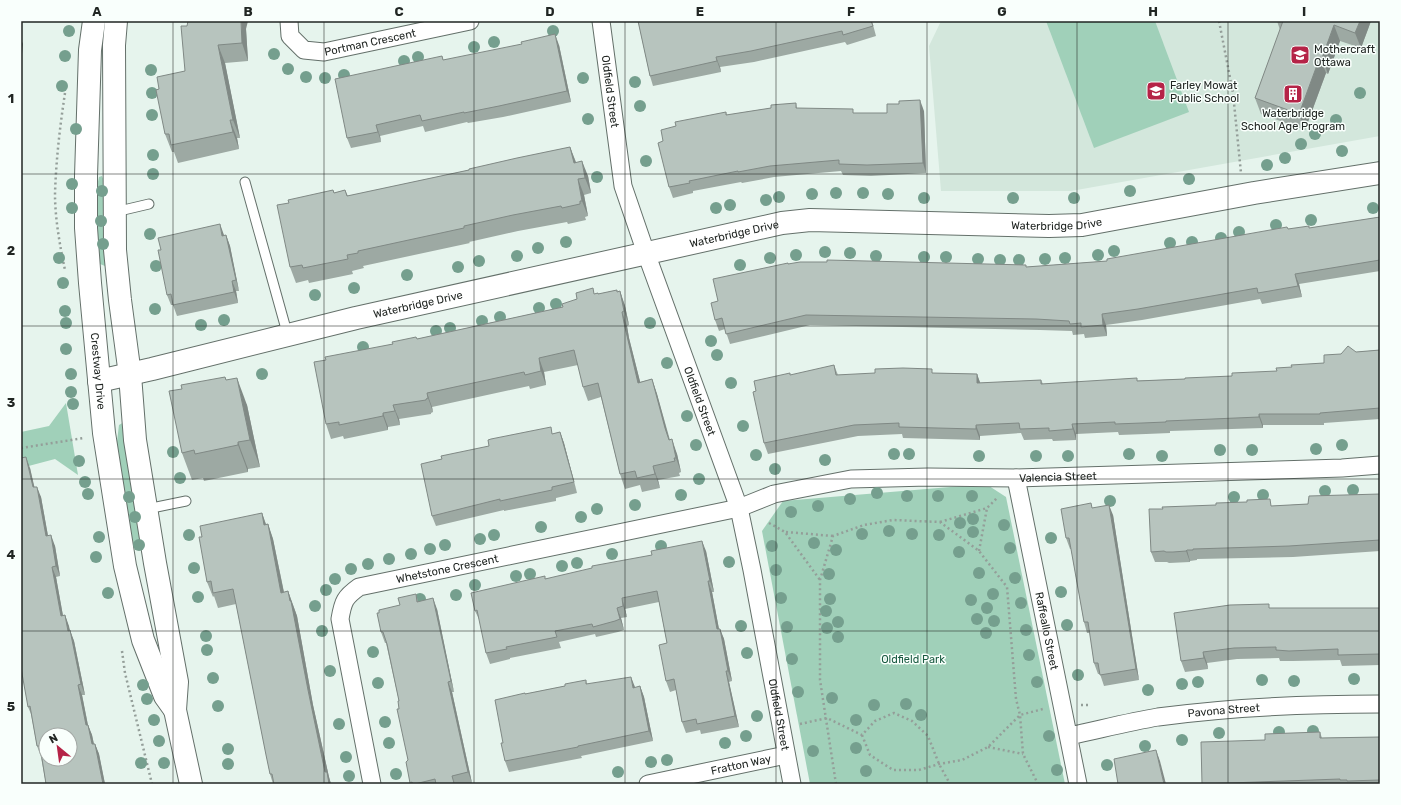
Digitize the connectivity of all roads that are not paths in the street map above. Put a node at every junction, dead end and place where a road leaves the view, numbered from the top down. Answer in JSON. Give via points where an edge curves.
{"nodes":[{"id":1,"x":94,"y":21,"type":"edge"},
{"id":2,"x":116,"y":21,"type":"edge"},
{"id":3,"x":289,"y":21,"type":"edge"},
{"id":4,"x":470,"y":21,"type":"edge"},
{"id":5,"x":600,"y":21,"type":"edge"},
{"id":6,"x":1380,"y":172,"type":"edge"},
{"id":7,"x":245,"y":182,"type":"dead end"},
{"id":8,"x":149,"y":204,"type":"dead end"},
{"id":9,"x":115,"y":213,"type":"junction"},
{"id":10,"x":646,"y":253,"type":"junction"},
{"id":11,"x":288,"y":336,"type":"junction"},
{"id":12,"x":130,"y":375,"type":"junction"},
{"id":13,"x":99,"y":381,"type":"junction"},
{"id":14,"x":1380,"y":465,"type":"edge"},
{"id":15,"x":1016,"y":478,"type":"junction"},
{"id":16,"x":186,"y":501,"type":"dead end"},
{"id":17,"x":739,"y":508,"type":"junction"},
{"id":18,"x":147,"y":509,"type":"junction"},
{"id":19,"x":1380,"y":704,"type":"edge"},
{"id":20,"x":175,"y":710,"type":"junction"},
{"id":21,"x":1068,"y":736,"type":"junction"},
{"id":22,"x":786,"y":755,"type":"junction"},
{"id":23,"x":191,"y":784,"type":"edge"},
{"id":24,"x":372,"y":784,"type":"edge"},
{"id":25,"x":648,"y":784,"type":"edge"},
{"id":26,"x":792,"y":784,"type":"edge"},
{"id":27,"x":1078,"y":784,"type":"edge"}],
"edges":[{"from":1,"to":13,"type":"street","name":"Crestway Drive","via":[[90,58],[86,228]]},
{"from":2,"to":9,"type":"street","name":"Crestway Drive"},
{"from":3,"to":4,"type":"street","name":"Portman Crescent","via":[[290,36],[304,50],[324,52]]},
{"from":5,"to":10,"type":"street","name":"Oldfield Street","via":[[623,186]]},
{"from":6,"to":10,"type":"street","name":"Waterbridge Drive","via":[[1082,225],[810,220],[782,223]]},
{"from":7,"to":11,"type":"lane"},
{"from":8,"to":9,"type":"lane"},
{"from":9,"to":12,"type":"street","name":"Crestway Drive","via":[[117,264]]},
{"from":10,"to":11,"type":"street","name":"Waterbridge Drive","via":[[356,318]]},
{"from":10,"to":17,"type":"street","name":"Oldfield Street"},
{"from":11,"to":12,"type":"street","name":"Waterbridge Drive"},
{"from":12,"to":13,"type":"street","name":"Waterbridge Drive"},
{"from":12,"to":18,"type":"street","name":"Crestway Drive","via":[[135,440]]},
{"from":13,"to":20,"type":"street","name":"Crestway Drive","via":[[104,433],[125,566],[143,640],[165,696]]},
{"from":14,"to":15,"type":"street","name":"Valencia Street"},
{"from":15,"to":17,"type":"street","name":"Valencia Street","via":[[851,479],[774,494]]},
{"from":15,"to":21,"type":"street","name":"Raffeallo Street"},
{"from":16,"to":18,"type":"lane"},
{"from":17,"to":22,"type":"street","name":"Oldfield Street"},
{"from":17,"to":24,"type":"street","name":"Whetstone Crescent","via":[[360,587],[349,594],[342,606],[340,619]]},
{"from":18,"to":20,"type":"street","name":"Crestway Drive","via":[[177,682]]},
{"from":19,"to":21,"type":"street","name":"Pavona Street","via":[[1316,704],[1223,710],[1156,718]]},
{"from":20,"to":23,"type":"street","name":"Crestway Drive"},
{"from":21,"to":27,"type":"street","name":"Raffeallo Street"},
{"from":22,"to":25,"type":"street","name":"Fratton Way"},
{"from":22,"to":26,"type":"street","name":"Oldfield Street"}]}
